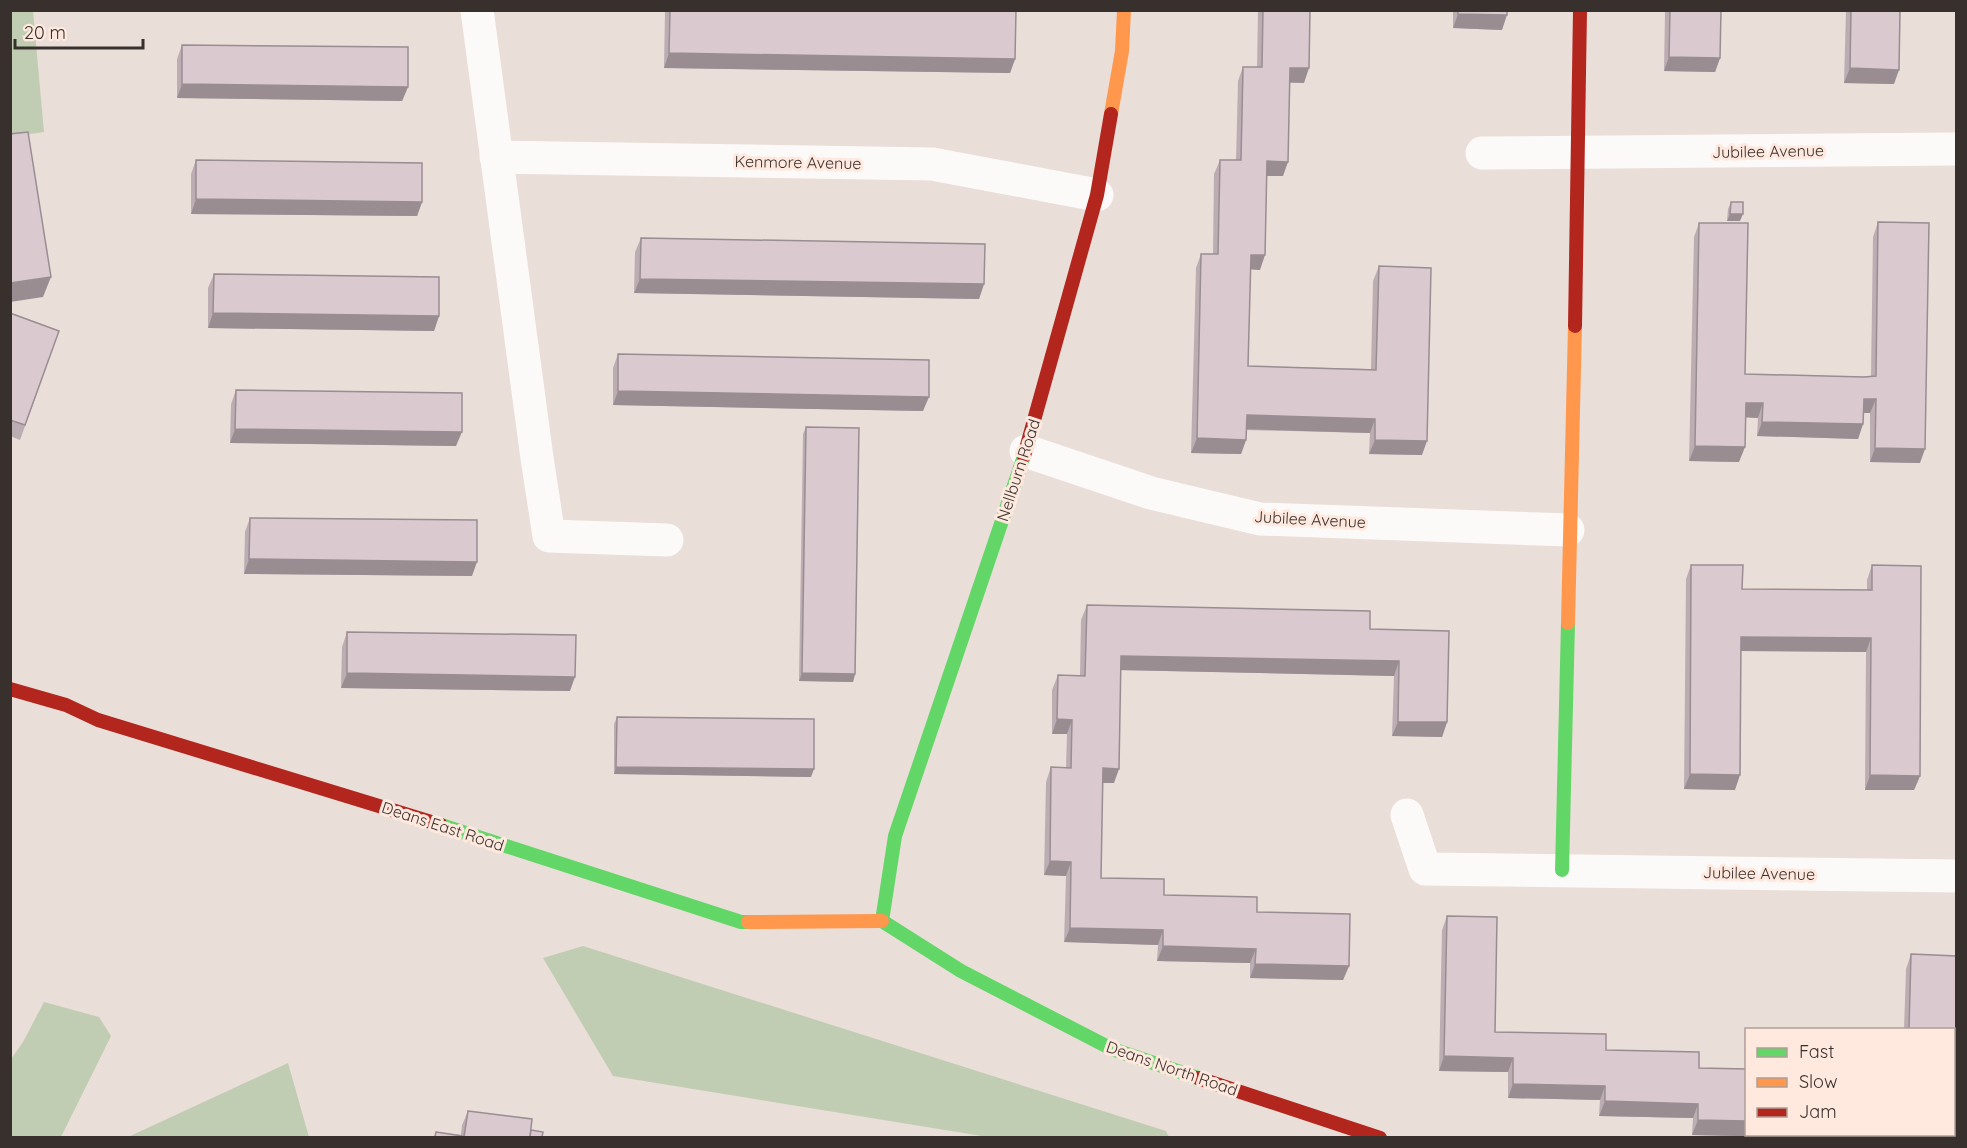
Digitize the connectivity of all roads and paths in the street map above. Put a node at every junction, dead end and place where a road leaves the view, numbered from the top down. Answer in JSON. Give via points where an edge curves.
{"nodes":[{"id":1,"x":477,"y":10,"type":"edge"},
{"id":2,"x":1124,"y":10,"type":"edge"},
{"id":3,"x":1580,"y":10,"type":"edge"},
{"id":4,"x":1956,"y":149,"type":"edge"},
{"id":5,"x":1482,"y":153,"type":"dead end"},
{"id":6,"x":1580,"y":154,"type":"junction"},
{"id":7,"x":496,"y":157,"type":"junction"},
{"id":8,"x":1097,"y":195,"type":"junction"},
{"id":9,"x":1026,"y":451,"type":"junction"},
{"id":10,"x":1568,"y":530,"type":"junction"},
{"id":11,"x":667,"y":540,"type":"dead end"},
{"id":12,"x":10,"y":689,"type":"edge"},
{"id":13,"x":1407,"y":815,"type":"dead end"},
{"id":14,"x":1562,"y":870,"type":"junction"},
{"id":15,"x":1956,"y":876,"type":"edge"},
{"id":16,"x":882,"y":921,"type":"junction"},
{"id":17,"x":1380,"y":1137,"type":"edge"}],
"edges":[{"from":1,"to":7,"type":"street"},
{"from":2,"to":8,"type":"street","name":"Nellburn Road","via":[[1122,51]]},
{"from":3,"to":6,"type":"street"},
{"from":4,"to":6,"type":"street","name":"Jubilee Avenue"},
{"from":5,"to":6,"type":"street","name":"Jubilee Avenue"},
{"from":6,"to":10,"type":"street"},
{"from":7,"to":8,"type":"street","name":"Kenmore Avenue","via":[[932,164]]},
{"from":7,"to":11,"type":"street","via":[[549,536]]},
{"from":8,"to":9,"type":"street","name":"Nellburn Road"},
{"from":9,"to":10,"type":"street","name":"Jubilee Avenue","via":[[1151,493],[1260,519]]},
{"from":9,"to":16,"type":"street","name":"Nellburn Road","via":[[895,836]]},
{"from":10,"to":14,"type":"street"},
{"from":12,"to":16,"type":"street","name":"Deans East Road","via":[[741,922]]},
{"from":13,"to":14,"type":"street","name":"Jubilee Avenue","via":[[1425,869]]},
{"from":14,"to":15,"type":"street","name":"Jubilee Avenue"},
{"from":16,"to":17,"type":"street","name":"Deans North Road","via":[[961,971],[1112,1049]]}]}
